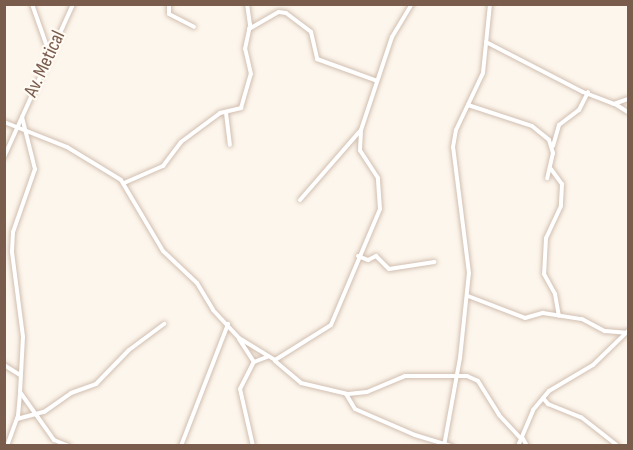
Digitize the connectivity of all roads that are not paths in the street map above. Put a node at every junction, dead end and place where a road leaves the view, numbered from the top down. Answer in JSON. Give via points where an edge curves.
{"nodes":[{"id":1,"x":32,"y":4,"type":"edge"},
{"id":2,"x":73,"y":4,"type":"edge"},
{"id":3,"x":169,"y":4,"type":"edge"},
{"id":4,"x":247,"y":4,"type":"edge"},
{"id":5,"x":412,"y":4,"type":"edge"},
{"id":6,"x":490,"y":4,"type":"edge"},
{"id":7,"x":194,"y":27,"type":"dead end"},
{"id":8,"x":248,"y":29,"type":"junction"},
{"id":9,"x":485,"y":42,"type":"junction"},
{"id":10,"x":50,"y":56,"type":"junction"},
{"id":11,"x":377,"y":81,"type":"junction"},
{"id":12,"x":588,"y":92,"type":"junction"},
{"id":13,"x":628,"y":99,"type":"edge"},
{"id":14,"x":614,"y":104,"type":"junction"},
{"id":15,"x":468,"y":105,"type":"junction"},
{"id":16,"x":628,"y":112,"type":"edge"},
{"id":17,"x":226,"y":113,"type":"junction"},
{"id":18,"x":22,"y":117,"type":"junction"},
{"id":19,"x":4,"y":122,"type":"edge"},
{"id":20,"x":18,"y":129,"type":"junction"},
{"id":21,"x":361,"y":130,"type":"junction"},
{"id":22,"x":25,"y":132,"type":"junction"},
{"id":23,"x":230,"y":145,"type":"dead end"},
{"id":24,"x":553,"y":148,"type":"junction"},
{"id":25,"x":4,"y":157,"type":"edge"},
{"id":26,"x":551,"y":169,"type":"junction"},
{"id":27,"x":547,"y":178,"type":"dead end"},
{"id":28,"x":124,"y":183,"type":"junction"},
{"id":29,"x":300,"y":200,"type":"dead end"},
{"id":30,"x":357,"y":256,"type":"junction"},
{"id":31,"x":434,"y":262,"type":"dead end"},
{"id":32,"x":468,"y":296,"type":"junction"},
{"id":33,"x":558,"y":316,"type":"junction"},
{"id":34,"x":164,"y":324,"type":"dead end"},
{"id":35,"x":228,"y":324,"type":"junction"},
{"id":36,"x":627,"y":332,"type":"edge"},
{"id":37,"x":238,"y":339,"type":"junction"},
{"id":38,"x":267,"y":357,"type":"junction"},
{"id":39,"x":274,"y":361,"type":"junction"},
{"id":40,"x":254,"y":362,"type":"junction"},
{"id":41,"x":4,"y":365,"type":"edge"},
{"id":42,"x":457,"y":375,"type":"junction"},
{"id":43,"x":21,"y":376,"type":"junction"},
{"id":44,"x":20,"y":393,"type":"junction"},
{"id":45,"x":346,"y":394,"type":"junction"},
{"id":46,"x":543,"y":398,"type":"junction"},
{"id":47,"x":36,"y":415,"type":"junction"},
{"id":48,"x":17,"y":418,"type":"junction"},
{"id":49,"x":521,"y":437,"type":"junction"},
{"id":50,"x":444,"y":444,"type":"edge"},
{"id":51,"x":7,"y":446,"type":"edge"},
{"id":52,"x":69,"y":446,"type":"edge"},
{"id":53,"x":182,"y":446,"type":"edge"},
{"id":54,"x":253,"y":446,"type":"edge"},
{"id":55,"x":452,"y":446,"type":"edge"},
{"id":56,"x":518,"y":446,"type":"edge"},
{"id":57,"x":527,"y":446,"type":"edge"},
{"id":58,"x":618,"y":446,"type":"edge"}],
"edges":[{"from":1,"to":10,"type":"street"},
{"from":2,"to":10,"type":"street","name":"Av. Metical"},
{"from":3,"to":7,"type":"street","via":[[169,14]]},
{"from":4,"to":8,"type":"street"},
{"from":5,"to":11,"type":"street","via":[[394,33]]},
{"from":6,"to":9,"type":"street"},
{"from":8,"to":11,"type":"street","via":[[279,12],[286,13],[311,32],[316,59]]},
{"from":8,"to":17,"type":"street","via":[[245,49],[251,74],[241,108]]},
{"from":9,"to":12,"type":"street"},
{"from":9,"to":15,"type":"street","via":[[483,75]]},
{"from":10,"to":18,"type":"street","name":"Av. Metical"},
{"from":11,"to":21,"type":"street"},
{"from":12,"to":14,"type":"street"},
{"from":12,"to":24,"type":"street","via":[[579,110],[559,125]]},
{"from":13,"to":14,"type":"street"},
{"from":14,"to":16,"type":"street"},
{"from":15,"to":24,"type":"street","via":[[532,126]]},
{"from":15,"to":32,"type":"street","via":[[456,129],[452,151],[468,255]]},
{"from":17,"to":23,"type":"street"},
{"from":17,"to":28,"type":"street","via":[[194,130],[160,168]]},
{"from":18,"to":20,"type":"street","name":"Av. Metical"},
{"from":18,"to":22,"type":"street"},
{"from":19,"to":20,"type":"street"},
{"from":20,"to":22,"type":"street"},
{"from":20,"to":25,"type":"street","name":"Av. Metical"},
{"from":21,"to":29,"type":"street"},
{"from":21,"to":30,"type":"street","via":[[360,150],[378,178],[382,203]]},
{"from":22,"to":28,"type":"street","via":[[77,152]]},
{"from":22,"to":43,"type":"street","via":[[34,172],[13,230],[12,252],[24,337]]},
{"from":24,"to":26,"type":"street"},
{"from":26,"to":27,"type":"street"},
{"from":26,"to":33,"type":"street","via":[[561,182],[561,199],[546,238],[544,274],[555,294]]},
{"from":28,"to":35,"type":"street","via":[[161,248],[194,279]]},
{"from":30,"to":31,"type":"street","via":[[368,260],[376,256],[389,269]]},
{"from":30,"to":39,"type":"street","via":[[331,325]]},
{"from":32,"to":33,"type":"street","via":[[525,318],[540,313]]},
{"from":32,"to":42,"type":"street"},
{"from":33,"to":36,"type":"street","via":[[582,319],[605,331]]},
{"from":34,"to":47,"type":"street","via":[[128,351],[99,382],[71,393]]},
{"from":35,"to":37,"type":"street"},
{"from":35,"to":53,"type":"street"},
{"from":36,"to":46,"type":"street","via":[[593,365],[560,381]]},
{"from":37,"to":38,"type":"street"},
{"from":37,"to":40,"type":"street"},
{"from":38,"to":39,"type":"street"},
{"from":38,"to":40,"type":"street"},
{"from":39,"to":45,"type":"street","via":[[300,383]]},
{"from":40,"to":54,"type":"street","via":[[240,389]]},
{"from":41,"to":43,"type":"street"},
{"from":42,"to":45,"type":"street","via":[[405,375],[368,392]]},
{"from":42,"to":49,"type":"street","via":[[476,380],[499,415]]},
{"from":42,"to":50,"type":"street"},
{"from":43,"to":44,"type":"street"},
{"from":44,"to":47,"type":"street"},
{"from":44,"to":48,"type":"street"},
{"from":45,"to":50,"type":"street","via":[[355,409]]},
{"from":46,"to":49,"type":"street"},
{"from":46,"to":58,"type":"street","via":[[548,404],[581,417]]},
{"from":47,"to":48,"type":"street"},
{"from":47,"to":52,"type":"street","via":[[54,440]]},
{"from":48,"to":51,"type":"street"},
{"from":49,"to":56,"type":"street"},
{"from":49,"to":57,"type":"street"},
{"from":50,"to":55,"type":"street"}]}
